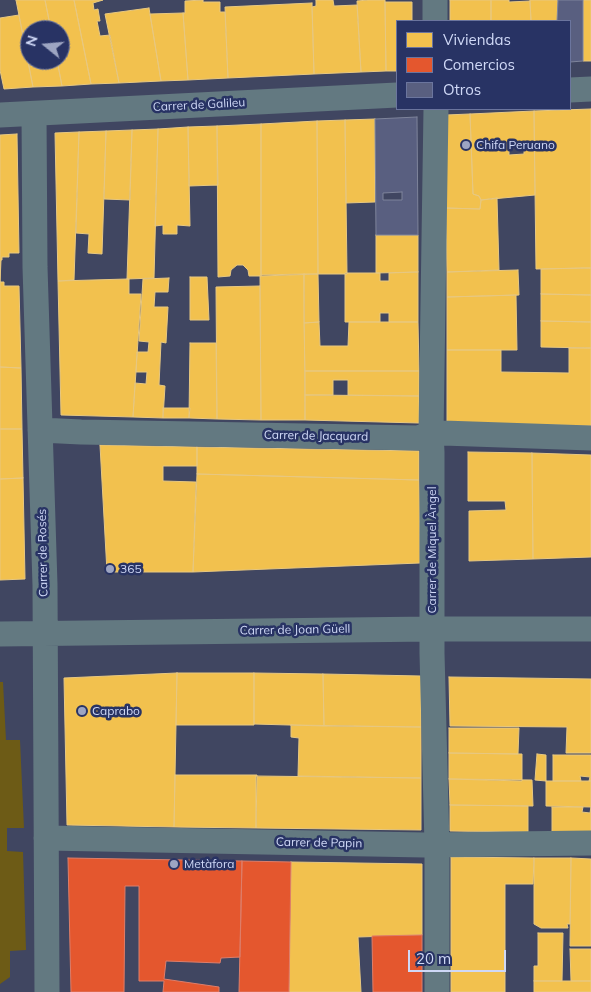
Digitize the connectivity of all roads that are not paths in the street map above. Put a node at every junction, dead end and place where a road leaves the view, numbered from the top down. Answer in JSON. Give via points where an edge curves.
{"nodes":[{"id":1,"x":435,"y":0,"type":"edge"},
{"id":2,"x":435,"y":20,"type":"edge"},
{"id":3,"x":571,"y":90,"type":"edge"},
{"id":4,"x":591,"y":90,"type":"edge"},
{"id":5,"x":396,"y":95,"type":"edge"},
{"id":6,"x":436,"y":110,"type":"edge"},
{"id":7,"x":34,"y":114,"type":"junction"},
{"id":8,"x":0,"y":115,"type":"edge"},
{"id":9,"x":40,"y":430,"type":"junction"},
{"id":10,"x":431,"y":434,"type":"junction"},
{"id":11,"x":591,"y":438,"type":"edge"},
{"id":12,"x":432,"y":629,"type":"junction"},
{"id":13,"x":591,"y":629,"type":"edge"},
{"id":14,"x":44,"y":633,"type":"junction"},
{"id":15,"x":0,"y":634,"type":"edge"},
{"id":16,"x":46,"y":838,"type":"junction"},
{"id":17,"x":591,"y":844,"type":"edge"},
{"id":18,"x":437,"y":845,"type":"junction"},
{"id":19,"x":47,"y":992,"type":"edge"},
{"id":20,"x":438,"y":992,"type":"edge"}],
"edges":[{"from":1,"to":2,"type":"street"},
{"from":3,"to":4,"type":"street"},
{"from":5,"to":7,"type":"street","name":"Carrer de Galileu"},
{"from":6,"to":10,"type":"street","name":"Carrer de Miquel Àngel"},
{"from":7,"to":8,"type":"street","name":"Carrer de Galileu"},
{"from":7,"to":9,"type":"street","name":"Carrer de Rosés"},
{"from":9,"to":10,"type":"street","name":"Carrer de Jacquard","via":[[418,438]]},
{"from":9,"to":14,"type":"street","name":"Carrer de Rosés"},
{"from":10,"to":11,"type":"street","name":"Carrer de Jacquard"},
{"from":10,"to":12,"type":"street","name":"Carrer de Miquel Àngel"},
{"from":12,"to":13,"type":"street","name":"Carrer de Joan Güell"},
{"from":12,"to":14,"type":"street","name":"Carrer de Joan Güell"},
{"from":12,"to":18,"type":"street","name":"Carrer de Miquel Àngel"},
{"from":14,"to":15,"type":"street","name":"Carrer de Joan Güell"},
{"from":14,"to":16,"type":"street","name":"Carrer de Rosés"},
{"from":16,"to":18,"type":"street","name":"Carrer de Papin"},
{"from":16,"to":19,"type":"street","name":"Carrer de Rosés"},
{"from":17,"to":18,"type":"street","name":"Carrer de Papin"},
{"from":18,"to":20,"type":"street","name":"Carrer de Miquel Àngel"}]}
